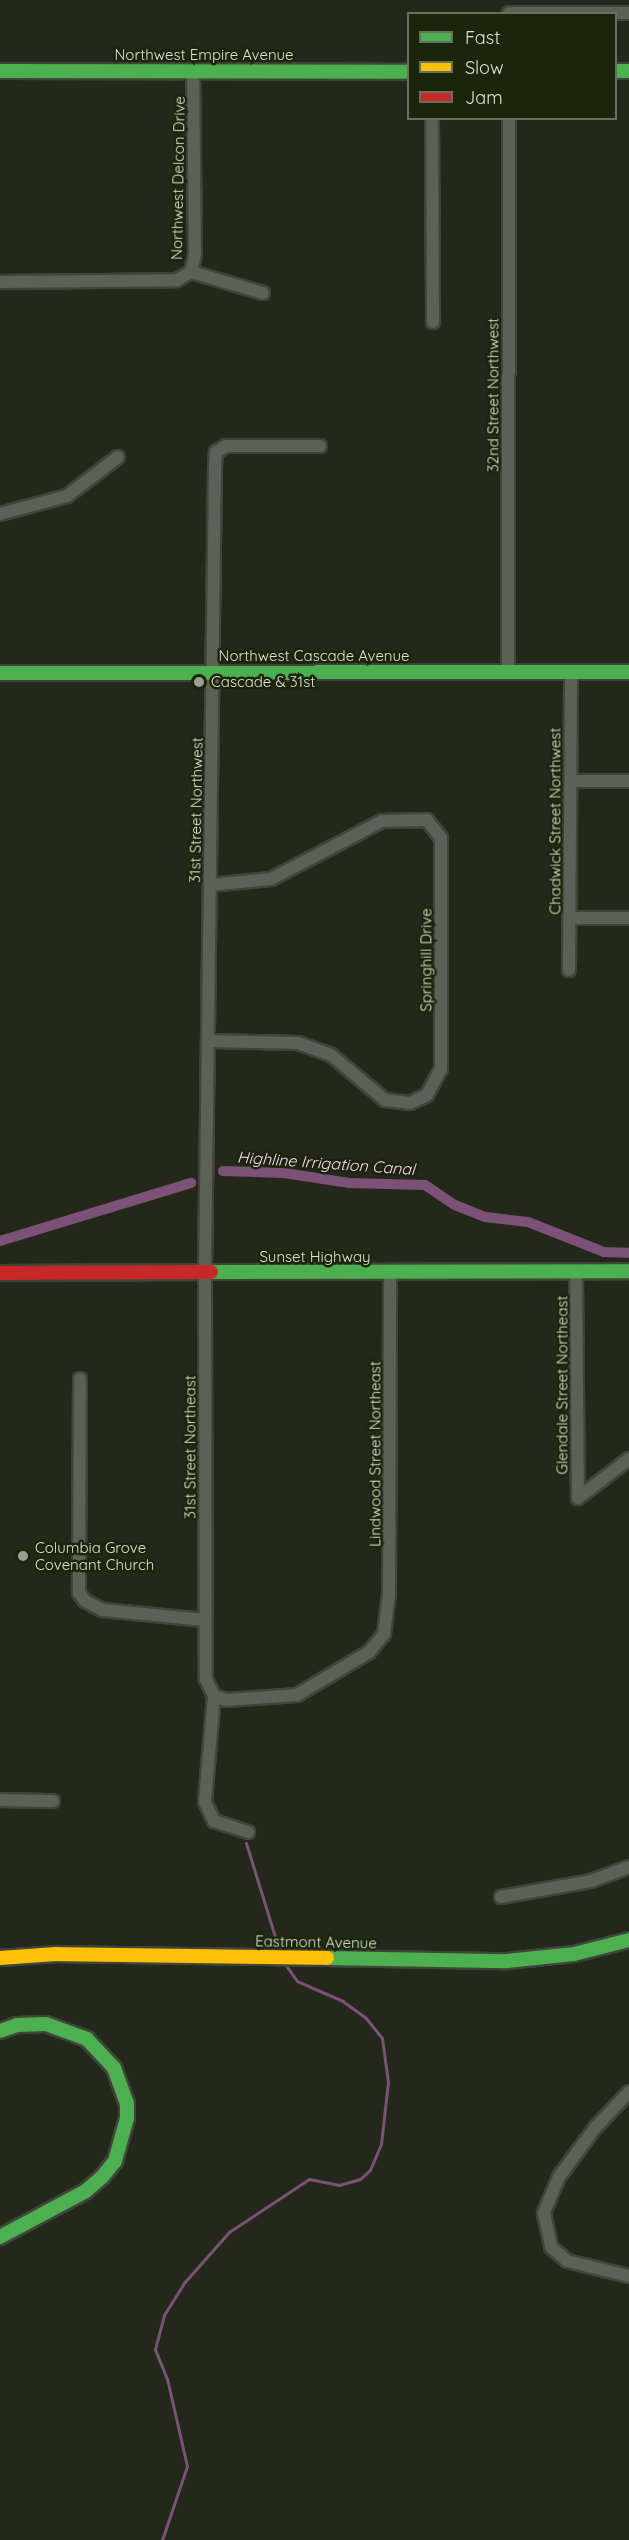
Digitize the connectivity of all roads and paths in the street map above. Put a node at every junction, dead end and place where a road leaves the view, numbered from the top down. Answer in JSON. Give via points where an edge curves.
{"nodes":[{"id":1,"x":0,"y":71,"type":"edge"},
{"id":2,"x":194,"y":71,"type":"junction"},
{"id":3,"x":407,"y":72,"type":"edge"},
{"id":4,"x":432,"y":120,"type":"edge"},
{"id":5,"x":509,"y":120,"type":"edge"},
{"id":6,"x":191,"y":272,"type":"junction"},
{"id":7,"x":0,"y":282,"type":"edge"},
{"id":8,"x":263,"y":293,"type":"dead end"},
{"id":9,"x":433,"y":322,"type":"dead end"},
{"id":10,"x":320,"y":446,"type":"dead end"},
{"id":11,"x":118,"y":458,"type":"dead end"},
{"id":12,"x":0,"y":514,"type":"edge"},
{"id":13,"x":571,"y":671,"type":"junction"},
{"id":14,"x":508,"y":672,"type":"junction"},
{"id":15,"x":629,"y":672,"type":"edge"},
{"id":16,"x":0,"y":673,"type":"edge"},
{"id":17,"x":213,"y":673,"type":"junction"},
{"id":18,"x":572,"y":781,"type":"junction"},
{"id":19,"x":629,"y":781,"type":"edge"},
{"id":20,"x":210,"y":885,"type":"junction"},
{"id":21,"x":570,"y":918,"type":"junction"},
{"id":22,"x":629,"y":918,"type":"edge"},
{"id":23,"x":569,"y":970,"type":"dead end"},
{"id":24,"x":208,"y":1041,"type":"junction"},
{"id":25,"x":629,"y":1271,"type":"edge"},
{"id":26,"x":576,"y":1272,"type":"junction"},
{"id":27,"x":0,"y":1273,"type":"edge"},
{"id":28,"x":205,"y":1274,"type":"junction"},
{"id":29,"x":390,"y":1274,"type":"junction"},
{"id":30,"x":80,"y":1379,"type":"dead end"},
{"id":31,"x":629,"y":1459,"type":"edge"},
{"id":32,"x":205,"y":1620,"type":"junction"},
{"id":33,"x":214,"y":1696,"type":"junction"},
{"id":34,"x":0,"y":1800,"type":"edge"},
{"id":35,"x":53,"y":1801,"type":"dead end"},
{"id":36,"x":248,"y":1832,"type":"dead end"},
{"id":37,"x":629,"y":1868,"type":"edge"},
{"id":38,"x":501,"y":1898,"type":"dead end"},
{"id":39,"x":629,"y":1940,"type":"edge"},
{"id":40,"x":0,"y":1958,"type":"edge"},
{"id":41,"x":0,"y":2031,"type":"edge"},
{"id":42,"x":629,"y":2092,"type":"edge"},
{"id":43,"x":0,"y":2237,"type":"edge"},
{"id":44,"x":629,"y":2276,"type":"edge"}],
"edges":[{"from":1,"to":2,"type":"main road","name":"Northwest Empire Avenue"},
{"from":2,"to":3,"type":"main road","name":"Northwest Empire Avenue"},
{"from":2,"to":6,"type":"street","name":"Northwest Delcon Drive","via":[[195,254]]},
{"from":4,"to":9,"type":"street"},
{"from":5,"to":14,"type":"street","name":"32nd Street Northwest"},
{"from":6,"to":7,"type":"street","name":"Northwest Delcon Drive","via":[[177,280]]},
{"from":6,"to":8,"type":"street"},
{"from":10,"to":17,"type":"street","name":"31st Street Northwest","via":[[225,446],[216,452]]},
{"from":11,"to":12,"type":"street","via":[[67,496]]},
{"from":13,"to":14,"type":"main road","name":"Northwest Cascade Avenue"},
{"from":13,"to":15,"type":"main road","name":"Northwest Cascade Avenue"},
{"from":13,"to":18,"type":"street","name":"Chadwick Street Northwest"},
{"from":14,"to":17,"type":"main road","name":"Northwest Cascade Avenue"},
{"from":16,"to":17,"type":"main road","name":"Northwest Cascade Avenue"},
{"from":17,"to":20,"type":"street","name":"31st Street Northwest"},
{"from":18,"to":19,"type":"street"},
{"from":18,"to":21,"type":"street","name":"Chadwick Street Northwest"},
{"from":20,"to":24,"type":"street","name":"31st Street Northwest"},
{"from":20,"to":24,"type":"street","name":"Springhill Drive","via":[[271,879],[382,821],[427,819],[441,838],[441,1069],[427,1095],[410,1103],[385,1100],[331,1055],[298,1043]]},
{"from":21,"to":22,"type":"street"},
{"from":21,"to":23,"type":"street","name":"Chadwick Street Northwest"},
{"from":24,"to":28,"type":"street","name":"31st Street Northwest"},
{"from":25,"to":26,"type":"main road","name":"Sunset Highway"},
{"from":26,"to":29,"type":"main road","name":"Sunset Highway"},
{"from":26,"to":31,"type":"street","name":"Glendale Street Northeast","via":[[578,1498]]},
{"from":27,"to":28,"type":"main road","name":"Sunset Highway"},
{"from":28,"to":29,"type":"main road","name":"Sunset Highway"},
{"from":28,"to":32,"type":"street","name":"31st Street Northeast"},
{"from":29,"to":33,"type":"street","name":"Lindwood Street Northeast","via":[[390,1594],[384,1634],[369,1652],[297,1695],[226,1700]]},
{"from":30,"to":32,"type":"street","via":[[80,1593],[85,1601],[103,1610]]},
{"from":32,"to":33,"type":"street","name":"31st Street Northeast","via":[[206,1679]]},
{"from":33,"to":36,"type":"street","via":[[205,1802],[214,1821]]},
{"from":34,"to":35,"type":"street"},
{"from":37,"to":38,"type":"street","via":[[591,1881]]},
{"from":39,"to":40,"type":"main road","name":"Eastmont Avenue","via":[[530,1960]]},
{"from":41,"to":43,"type":"main road","via":[[18,2025],[46,2024],[87,2039],[114,2068],[127,2103],[127,2118],[115,2161],[102,2177],[86,2191]]},
{"from":42,"to":44,"type":"street","via":[[595,2128],[559,2177],[543,2212],[551,2247],[567,2261]]}]}
